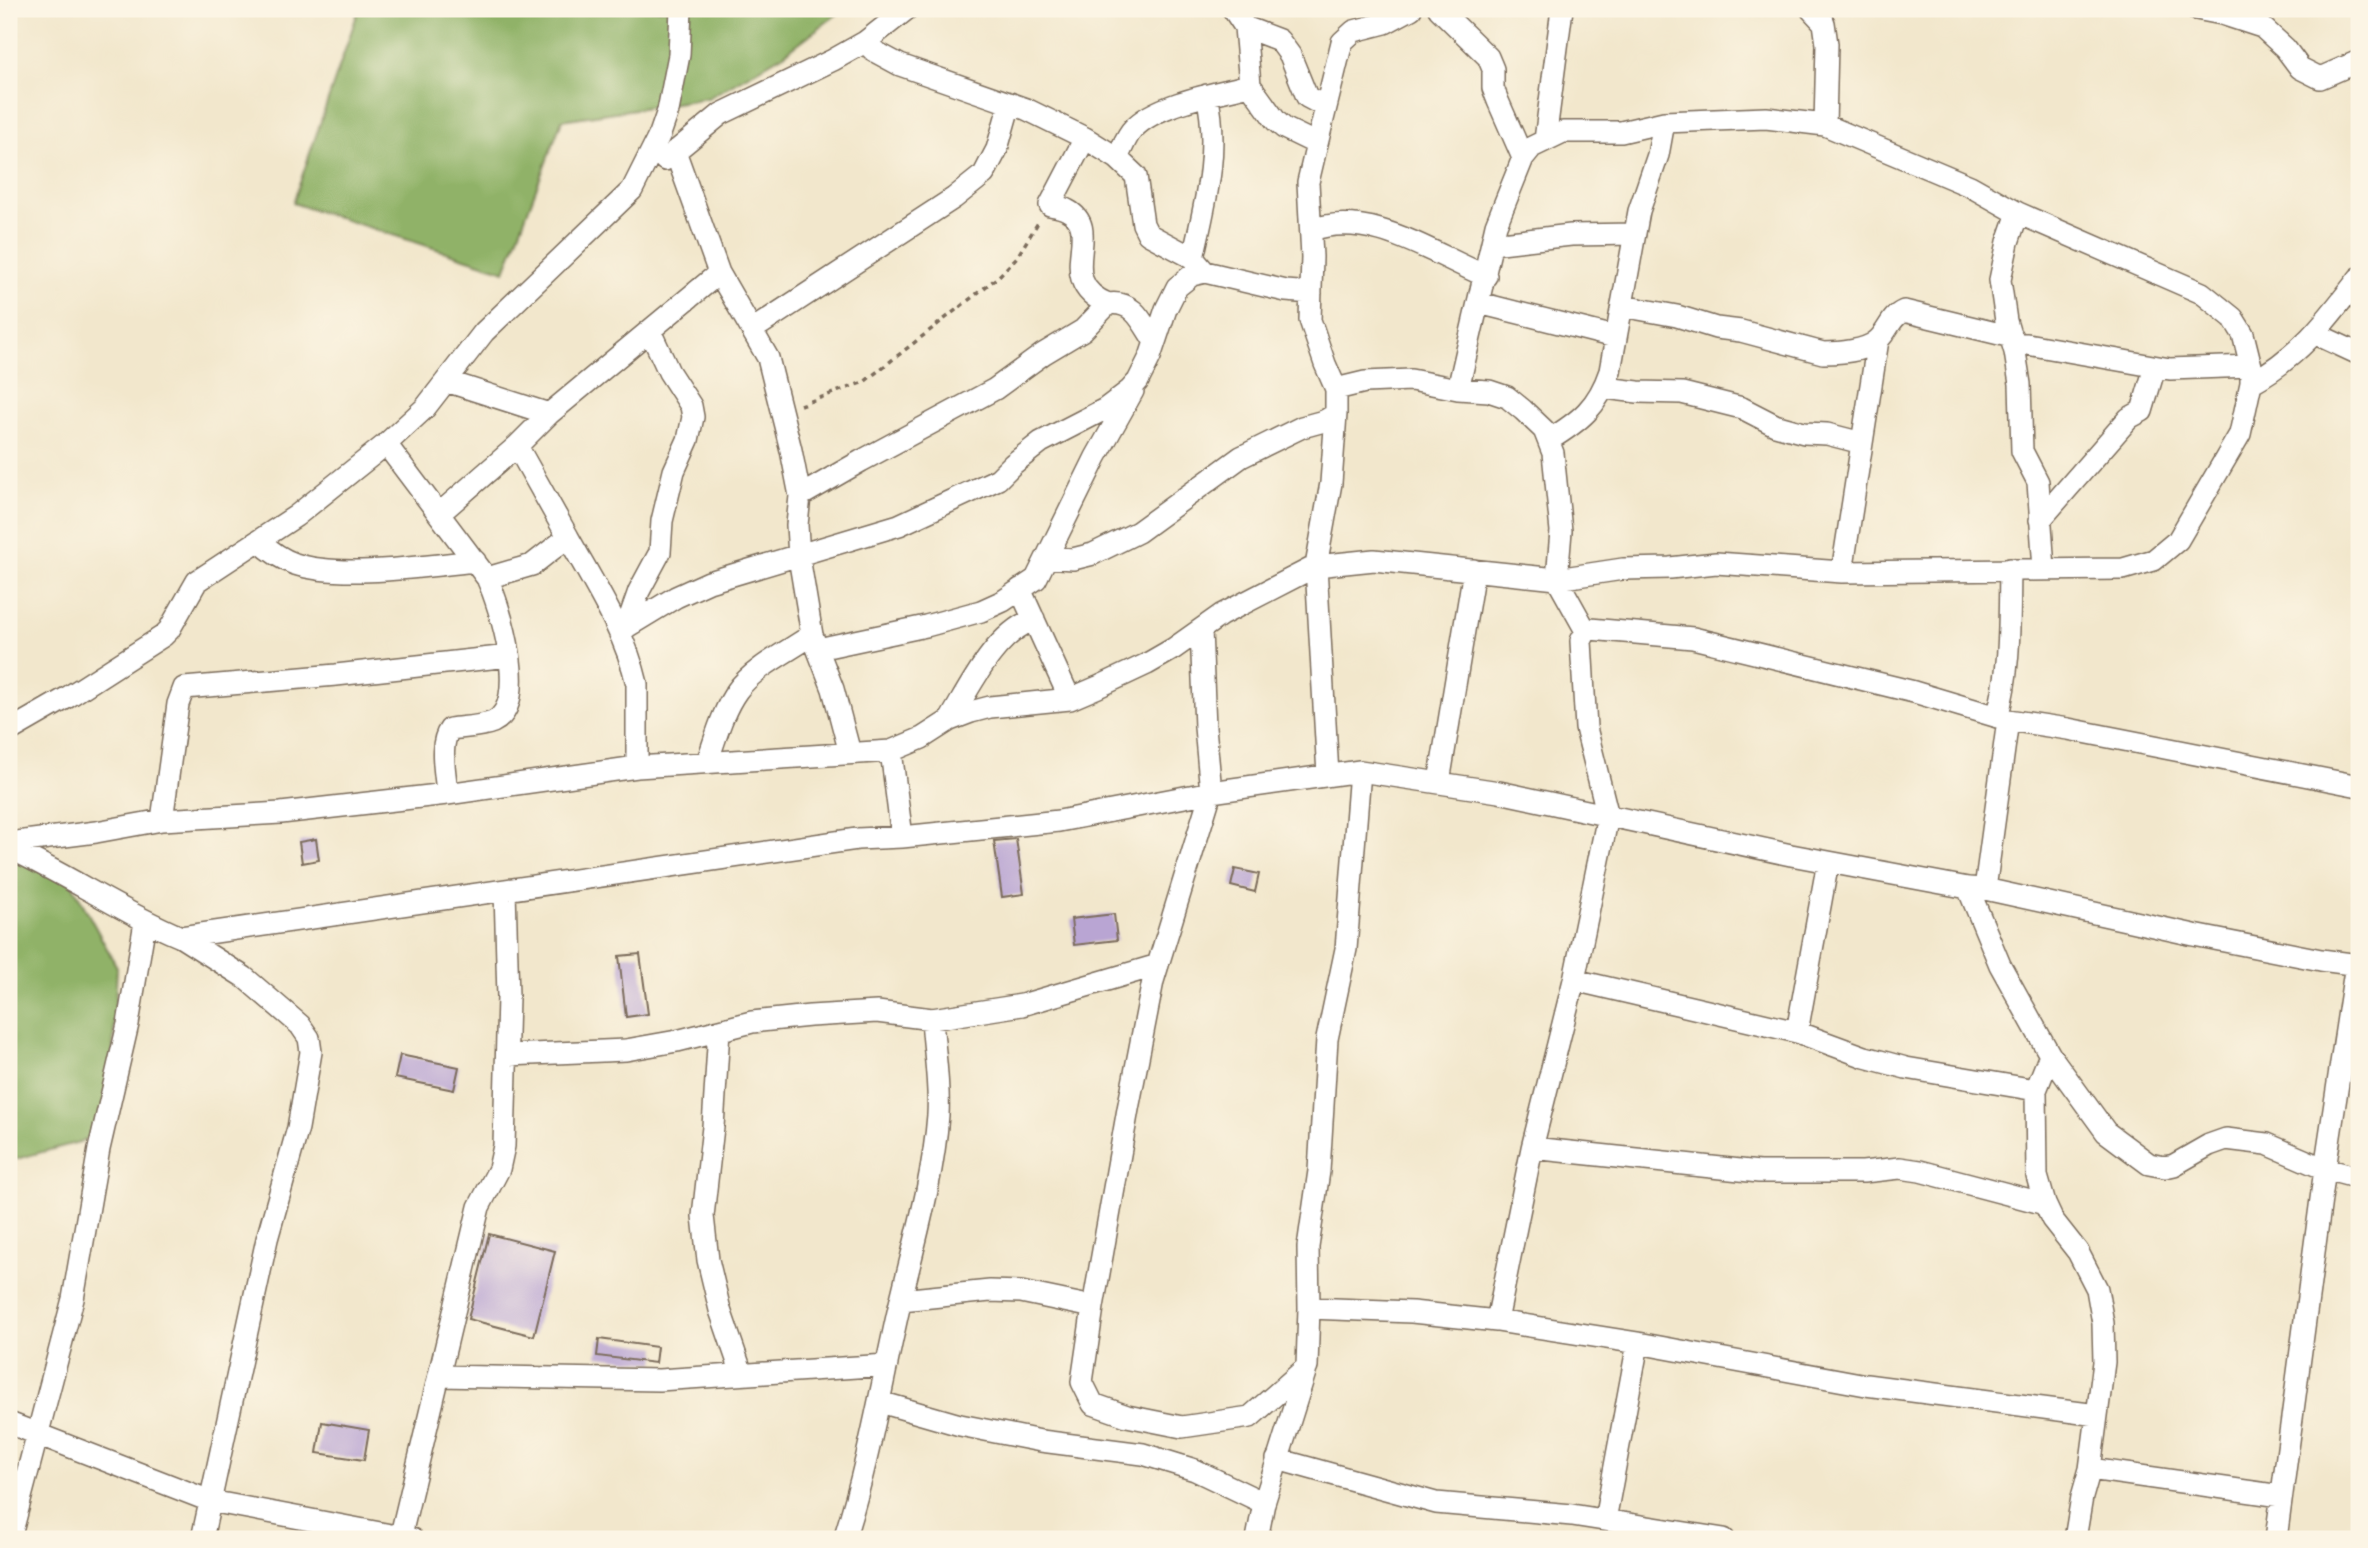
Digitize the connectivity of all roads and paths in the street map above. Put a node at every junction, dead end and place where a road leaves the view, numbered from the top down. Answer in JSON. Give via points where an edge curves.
{"nodes":[{"id":1,"x":681,"y":9,"type":"edge"},
{"id":2,"x":907,"y":9,"type":"edge"},
{"id":3,"x":1220,"y":9,"type":"edge"},
{"id":4,"x":1412,"y":9,"type":"edge"},
{"id":5,"x":1562,"y":9,"type":"edge"},
{"id":6,"x":1811,"y":9,"type":"edge"},
{"id":7,"x":2196,"y":9,"type":"edge"},
{"id":8,"x":1449,"y":12,"type":"edge"},
{"id":9,"x":1239,"y":19,"type":"edge"},
{"id":10,"x":865,"y":42,"type":"junction"},
{"id":11,"x":2359,"y":61,"type":"edge"},
{"id":12,"x":1250,"y":85,"type":"junction"},
{"id":13,"x":1206,"y":95,"type":"junction"},
{"id":14,"x":1010,"y":103,"type":"junction"},
{"id":15,"x":1326,"y":107,"type":"junction"},
{"id":16,"x":1664,"y":122,"type":"junction"},
{"id":17,"x":1825,"y":125,"type":"junction"},
{"id":18,"x":1085,"y":138,"type":"junction"},
{"id":19,"x":1545,"y":141,"type":"junction"},
{"id":20,"x":1317,"y":144,"type":"junction"},
{"id":21,"x":675,"y":151,"type":"junction"},
{"id":22,"x":1117,"y":158,"type":"junction"},
{"id":23,"x":1523,"y":158,"type":"junction"},
{"id":24,"x":632,"y":190,"type":"junction"},
{"id":25,"x":1050,"y":205,"type":"junction"},
{"id":26,"x":2018,"y":214,"type":"junction"},
{"id":27,"x":1311,"y":230,"type":"junction"},
{"id":28,"x":1635,"y":233,"type":"junction"},
{"id":29,"x":1492,"y":244,"type":"junction"},
{"id":30,"x":1199,"y":265,"type":"junction"},
{"id":31,"x":719,"y":273,"type":"junction"},
{"id":32,"x":1486,"y":276,"type":"junction"},
{"id":33,"x":2359,"y":278,"type":"edge"},
{"id":34,"x":1311,"y":293,"type":"junction"},
{"id":35,"x":1479,"y":303,"type":"junction"},
{"id":36,"x":1108,"y":304,"type":"junction"},
{"id":37,"x":1622,"y":306,"type":"junction"},
{"id":38,"x":752,"y":330,"type":"junction"},
{"id":39,"x":649,"y":331,"type":"junction"},
{"id":40,"x":2315,"y":334,"type":"junction"},
{"id":41,"x":1615,"y":337,"type":"junction"},
{"id":42,"x":1878,"y":340,"type":"junction"},
{"id":43,"x":2012,"y":340,"type":"junction"},
{"id":44,"x":1155,"y":342,"type":"junction"},
{"id":45,"x":2359,"y":354,"type":"edge"},
{"id":46,"x":2155,"y":366,"type":"junction"},
{"id":47,"x":2251,"y":374,"type":"junction"},
{"id":48,"x":446,"y":381,"type":"junction"},
{"id":49,"x":1138,"y":381,"type":"junction"},
{"id":50,"x":1605,"y":388,"type":"junction"},
{"id":51,"x":1336,"y":389,"type":"junction"},
{"id":52,"x":1458,"y":389,"type":"junction"},
{"id":53,"x":782,"y":411,"type":"junction"},
{"id":54,"x":549,"y":414,"type":"junction"},
{"id":55,"x":1336,"y":414,"type":"junction"},
{"id":56,"x":1549,"y":440,"type":"junction"},
{"id":57,"x":1862,"y":443,"type":"junction"},
{"id":58,"x":386,"y":444,"type":"junction"},
{"id":59,"x":517,"y":446,"type":"junction"},
{"id":60,"x":800,"y":496,"type":"junction"},
{"id":61,"x":439,"y":514,"type":"junction"},
{"id":62,"x":2040,"y":520,"type":"junction"},
{"id":63,"x":568,"y":537,"type":"junction"},
{"id":64,"x":259,"y":541,"type":"junction"},
{"id":65,"x":799,"y":557,"type":"junction"},
{"id":66,"x":1047,"y":557,"type":"junction"},
{"id":67,"x":1316,"y":566,"type":"junction"},
{"id":68,"x":481,"y":569,"type":"junction"},
{"id":69,"x":2010,"y":569,"type":"junction"},
{"id":70,"x":2044,"y":569,"type":"junction"},
{"id":71,"x":1474,"y":570,"type":"junction"},
{"id":72,"x":1842,"y":572,"type":"junction"},
{"id":73,"x":1557,"y":579,"type":"junction"},
{"id":74,"x":1020,"y":589,"type":"junction"},
{"id":75,"x":1034,"y":619,"type":"junction"},
{"id":76,"x":623,"y":630,"type":"junction"},
{"id":77,"x":1201,"y":630,"type":"junction"},
{"id":78,"x":1586,"y":631,"type":"junction"},
{"id":79,"x":815,"y":642,"type":"junction"},
{"id":80,"x":509,"y":656,"type":"junction"},
{"id":81,"x":1070,"y":699,"type":"junction"},
{"id":82,"x":2003,"y":719,"type":"junction"},
{"id":83,"x":950,"y":720,"type":"junction"},
{"id":84,"x":9,"y":731,"type":"edge"},
{"id":85,"x":891,"y":751,"type":"junction"},
{"id":86,"x":850,"y":753,"type":"junction"},
{"id":87,"x":707,"y":762,"type":"junction"},
{"id":88,"x":637,"y":767,"type":"junction"},
{"id":89,"x":1360,"y":771,"type":"junction"},
{"id":90,"x":1328,"y":775,"type":"junction"},
{"id":91,"x":1440,"y":782,"type":"junction"},
{"id":92,"x":2359,"y":786,"type":"edge"},
{"id":93,"x":1211,"y":792,"type":"junction"},
{"id":94,"x":447,"y":794,"type":"junction"},
{"id":95,"x":1608,"y":816,"type":"junction"},
{"id":96,"x":162,"y":820,"type":"junction"},
{"id":97,"x":902,"y":837,"type":"junction"},
{"id":98,"x":9,"y":846,"type":"edge"},
{"id":99,"x":1828,"y":862,"type":"junction"},
{"id":100,"x":1976,"y":889,"type":"junction"},
{"id":101,"x":505,"y":891,"type":"junction"},
{"id":102,"x":145,"y":922,"type":"junction"},
{"id":103,"x":181,"y":937,"type":"junction"},
{"id":104,"x":2358,"y":964,"type":"edge"},
{"id":105,"x":1158,"y":965,"type":"junction"},
{"id":106,"x":1574,"y":980,"type":"junction"},
{"id":107,"x":932,"y":1019,"type":"junction"},
{"id":108,"x":719,"y":1030,"type":"junction"},
{"id":109,"x":1797,"y":1032,"type":"junction"},
{"id":110,"x":508,"y":1055,"type":"junction"},
{"id":111,"x":2050,"y":1055,"type":"junction"},
{"id":112,"x":2036,"y":1090,"type":"junction"},
{"id":113,"x":1532,"y":1148,"type":"junction"},
{"id":114,"x":2325,"y":1169,"type":"junction"},
{"id":115,"x":2359,"y":1178,"type":"edge"},
{"id":116,"x":2045,"y":1203,"type":"junction"},
{"id":117,"x":901,"y":1300,"type":"junction"},
{"id":118,"x":1093,"y":1307,"type":"junction"},
{"id":119,"x":1309,"y":1308,"type":"junction"},
{"id":120,"x":1497,"y":1321,"type":"junction"},
{"id":121,"x":1638,"y":1343,"type":"junction"},
{"id":122,"x":887,"y":1365,"type":"junction"},
{"id":123,"x":1307,"y":1366,"type":"junction"},
{"id":124,"x":742,"y":1374,"type":"junction"},
{"id":125,"x":439,"y":1376,"type":"junction"},
{"id":126,"x":880,"y":1402,"type":"junction"},
{"id":127,"x":2097,"y":1415,"type":"junction"},
{"id":128,"x":9,"y":1423,"type":"edge"},
{"id":129,"x":36,"y":1435,"type":"junction"},
{"id":130,"x":1277,"y":1459,"type":"junction"},
{"id":131,"x":2090,"y":1469,"type":"junction"},
{"id":132,"x":2281,"y":1496,"type":"junction"},
{"id":133,"x":211,"y":1501,"type":"junction"},
{"id":134,"x":1264,"y":1503,"type":"junction"},
{"id":135,"x":1605,"y":1520,"type":"junction"},
{"id":136,"x":405,"y":1538,"type":"edge"},
{"id":137,"x":2278,"y":1538,"type":"edge"},
{"id":138,"x":10,"y":1539,"type":"edge"},
{"id":139,"x":202,"y":1539,"type":"edge"},
{"id":140,"x":844,"y":1539,"type":"edge"},
{"id":141,"x":1257,"y":1539,"type":"edge"},
{"id":142,"x":1724,"y":1539,"type":"edge"},
{"id":143,"x":2075,"y":1539,"type":"edge"}],
"edges":[{"from":1,"to":24,"type":"street","via":[[679,55],[668,111]]},
{"from":2,"to":10,"type":"street"},
{"from":3,"to":9,"type":"street"},
{"from":4,"to":15,"type":"street","via":[[1385,23],[1354,31],[1342,42]]},
{"from":5,"to":19,"type":"street"},
{"from":6,"to":17,"type":"street","via":[[1824,23],[1827,44]]},
{"from":7,"to":11,"type":"street","via":[[2262,27],[2300,68],[2319,78]]},
{"from":8,"to":23,"type":"street","via":[[1488,57],[1493,88]]},
{"from":9,"to":12,"type":"street"},
{"from":9,"to":15,"type":"street","via":[[1279,40],[1307,97]]},
{"from":10,"to":14,"type":"street","via":[[900,65]]},
{"from":10,"to":21,"type":"street","via":[[721,114]]},
{"from":12,"to":13,"type":"street"},
{"from":12,"to":20,"type":"street","via":[[1276,121]]},
{"from":13,"to":22,"type":"street","via":[[1154,113],[1132,129]]},
{"from":13,"to":30,"type":"street","via":[[1212,117],[1211,171]]},
{"from":14,"to":18,"type":"street"},
{"from":14,"to":38,"type":"street","via":[[997,149],[984,174]]},
{"from":15,"to":20,"type":"street"},
{"from":16,"to":17,"type":"street","via":[[1766,118]]},
{"from":16,"to":19,"type":"street","via":[[1621,132],[1563,132]]},
{"from":16,"to":28,"type":"street"},
{"from":17,"to":26,"type":"street","via":[[1970,186]]},
{"from":18,"to":22,"type":"street"},
{"from":18,"to":25,"type":"street"},
{"from":19,"to":23,"type":"street"},
{"from":20,"to":27,"type":"street","via":[[1308,182]]},
{"from":21,"to":24,"type":"street"},
{"from":21,"to":31,"type":"street"},
{"from":22,"to":30,"type":"street","via":[[1136,176],[1147,234]]},
{"from":23,"to":29,"type":"street"},
{"from":24,"to":48,"type":"street","via":[[484,332]]},
{"from":25,"to":36,"type":"street","via":[[1069,211],[1077,220],[1083,235],[1082,286]]},
{"from":25,"to":53,"type":"path","via":[[1017,257],[998,277],[864,382]]},
{"from":26,"to":43,"type":"street","via":[[2000,281]]},
{"from":26,"to":47,"type":"street","via":[[2202,293],[2233,318],[2242,334]]},
{"from":27,"to":32,"type":"street","via":[[1334,225],[1396,234]]},
{"from":27,"to":34,"type":"street"},
{"from":28,"to":29,"type":"street","via":[[1571,234]]},
{"from":28,"to":37,"type":"street"},
{"from":29,"to":32,"type":"street"},
{"from":30,"to":34,"type":"street","via":[[1286,291]]},
{"from":30,"to":44,"type":"street","via":[[1177,287]]},
{"from":31,"to":38,"type":"street"},
{"from":31,"to":39,"type":"street"},
{"from":32,"to":35,"type":"street"},
{"from":33,"to":40,"type":"street"},
{"from":34,"to":51,"type":"street","via":[[1310,320]]},
{"from":35,"to":41,"type":"street"},
{"from":35,"to":52,"type":"street"},
{"from":36,"to":44,"type":"street","via":[[1123,303],[1138,314]]},
{"from":36,"to":60,"type":"street","via":[[1083,330],[995,389]]},
{"from":37,"to":41,"type":"street"},
{"from":37,"to":42,"type":"street","via":[[1823,353]]},
{"from":38,"to":53,"type":"street","via":[[768,358]]},
{"from":39,"to":54,"type":"street"},
{"from":39,"to":76,"type":"street","via":[[691,407],[692,429],[674,471],[660,552]]},
{"from":40,"to":45,"type":"street"},
{"from":40,"to":47,"type":"street","via":[[2275,370]]},
{"from":41,"to":50,"type":"street"},
{"from":42,"to":43,"type":"street","via":[[1904,310]]},
{"from":42,"to":57,"type":"street"},
{"from":43,"to":46,"type":"street"},
{"from":43,"to":62,"type":"street","via":[[2020,384],[2022,451],[2038,482]]},
{"from":44,"to":49,"type":"street"},
{"from":46,"to":47,"type":"street"},
{"from":46,"to":62,"type":"street","via":[[2142,411],[2129,418]]},
{"from":47,"to":70,"type":"street","via":[[2240,434],[2178,540],[2154,560],[2123,569]]},
{"from":48,"to":54,"type":"street"},
{"from":48,"to":58,"type":"street"},
{"from":49,"to":65,"type":"street","via":[[1105,409],[1041,442],[998,479],[899,525]]},
{"from":49,"to":66,"type":"street"},
{"from":50,"to":56,"type":"street","via":[[1589,412]]},
{"from":50,"to":57,"type":"street","via":[[1682,393],[1742,408],[1775,425]]},
{"from":51,"to":52,"type":"street","via":[[1410,380]]},
{"from":51,"to":55,"type":"street"},
{"from":52,"to":56,"type":"street","via":[[1507,397]]},
{"from":53,"to":60,"type":"street"},
{"from":54,"to":59,"type":"street"},
{"from":55,"to":66,"type":"street","via":[[1241,457],[1138,532],[1093,554],[1073,559]]},
{"from":55,"to":67,"type":"street","via":[[1331,483]]},
{"from":56,"to":73,"type":"street","via":[[1561,531]]},
{"from":57,"to":72,"type":"street"},
{"from":58,"to":61,"type":"street"},
{"from":58,"to":64,"type":"street"},
{"from":59,"to":61,"type":"street"},
{"from":59,"to":63,"type":"street"},
{"from":60,"to":65,"type":"street"},
{"from":61,"to":68,"type":"street"},
{"from":62,"to":70,"type":"street"},
{"from":63,"to":68,"type":"street","via":[[532,565]]},
{"from":63,"to":76,"type":"street"},
{"from":64,"to":68,"type":"street","via":[[295,564],[326,570]]},
{"from":64,"to":84,"type":"street","via":[[197,581],[163,636]]},
{"from":65,"to":76,"type":"street","via":[[709,582]]},
{"from":65,"to":79,"type":"street"},
{"from":66,"to":74,"type":"street","via":[[1036,579]]},
{"from":67,"to":71,"type":"street","via":[[1374,560]]},
{"from":67,"to":77,"type":"street"},
{"from":67,"to":90,"type":"street"},
{"from":68,"to":80,"type":"street","via":[[496,598]]},
{"from":69,"to":70,"type":"street"},
{"from":69,"to":72,"type":"street"},
{"from":69,"to":82,"type":"street"},
{"from":71,"to":73,"type":"street"},
{"from":71,"to":91,"type":"street"},
{"from":72,"to":73,"type":"street","via":[[1716,563]]},
{"from":73,"to":78,"type":"street"},
{"from":74,"to":75,"type":"street"},
{"from":74,"to":79,"type":"street","via":[[981,611],[926,626]]},
{"from":75,"to":81,"type":"street"},
{"from":75,"to":83,"type":"street","via":[[1003,640]]},
{"from":76,"to":88,"type":"street","via":[[637,684]]},
{"from":77,"to":81,"type":"street","via":[[1147,664]]},
{"from":77,"to":93,"type":"street"},
{"from":78,"to":82,"type":"street","via":[[1693,638],[1914,692]]},
{"from":78,"to":95,"type":"street","via":[[1581,641],[1586,728]]},
{"from":79,"to":86,"type":"street"},
{"from":79,"to":87,"type":"street","via":[[758,671],[738,688]]},
{"from":80,"to":94,"type":"street","via":[[506,710],[493,722],[447,732]]},
{"from":80,"to":96,"type":"street","via":[[184,688]]},
{"from":81,"to":83,"type":"street","via":[[990,707]]},
{"from":82,"to":92,"type":"street"},
{"from":82,"to":100,"type":"street"},
{"from":83,"to":85,"type":"street"},
{"from":85,"to":86,"type":"street"},
{"from":85,"to":97,"type":"street"},
{"from":86,"to":87,"type":"street"},
{"from":87,"to":88,"type":"street"},
{"from":88,"to":94,"type":"street"},
{"from":89,"to":90,"type":"street"},
{"from":89,"to":91,"type":"street"},
{"from":89,"to":119,"type":"street","via":[[1346,949],[1327,1040],[1319,1171],[1308,1247]]},
{"from":90,"to":93,"type":"street"},
{"from":91,"to":95,"type":"street"},
{"from":93,"to":97,"type":"street","via":[[1059,821]]},
{"from":93,"to":105,"type":"street"},
{"from":94,"to":96,"type":"street","via":[[281,813]]},
{"from":95,"to":99,"type":"street"},
{"from":95,"to":106,"type":"street"},
{"from":96,"to":98,"type":"street"},
{"from":97,"to":101,"type":"street","via":[[857,839]]},
{"from":98,"to":102,"type":"street"},
{"from":99,"to":100,"type":"street"},
{"from":99,"to":109,"type":"street"},
{"from":100,"to":104,"type":"street"},
{"from":100,"to":111,"type":"street","via":[[2000,965]]},
{"from":101,"to":103,"type":"street"},
{"from":101,"to":110,"type":"street"},
{"from":102,"to":103,"type":"street"},
{"from":102,"to":129,"type":"street","via":[[73,1299]]},
{"from":103,"to":133,"type":"street","via":[[244,977],[300,1026],[309,1038],[311,1052],[298,1128],[267,1239]]},
{"from":104,"to":114,"type":"street"},
{"from":105,"to":107,"type":"street","via":[[1022,1005]]},
{"from":105,"to":118,"type":"street"},
{"from":106,"to":109,"type":"street"},
{"from":106,"to":113,"type":"street"},
{"from":107,"to":108,"type":"street","via":[[877,1012],[751,1022]]},
{"from":107,"to":117,"type":"street","via":[[938,1115],[926,1199]]},
{"from":108,"to":110,"type":"street","via":[[626,1050]]},
{"from":108,"to":124,"type":"street","via":[[704,1216],[720,1310]]},
{"from":109,"to":112,"type":"street","via":[[1906,1068]]},
{"from":110,"to":125,"type":"street","via":[[504,1146],[499,1169],[479,1207]]},
{"from":111,"to":112,"type":"street"},
{"from":111,"to":114,"type":"street","via":[[2106,1132],[2149,1164],[2174,1165],[2226,1139],[2267,1144]]},
{"from":112,"to":116,"type":"street","via":[[2037,1176]]},
{"from":113,"to":116,"type":"street","via":[[1759,1172],[1900,1168]]},
{"from":113,"to":120,"type":"street"},
{"from":114,"to":115,"type":"street"},
{"from":114,"to":132,"type":"street"},
{"from":116,"to":127,"type":"street","via":[[2097,1289],[2104,1362]]},
{"from":117,"to":118,"type":"street","via":[[990,1291]]},
{"from":117,"to":122,"type":"street"},
{"from":118,"to":123,"type":"street","via":[[1082,1382],[1093,1404],[1127,1416],[1182,1427],[1250,1418]]},
{"from":119,"to":120,"type":"street"},
{"from":119,"to":123,"type":"street"},
{"from":120,"to":121,"type":"street"},
{"from":121,"to":127,"type":"street","via":[[1866,1385]]},
{"from":121,"to":135,"type":"street"},
{"from":122,"to":124,"type":"street"},
{"from":122,"to":126,"type":"street"},
{"from":123,"to":130,"type":"street"},
{"from":124,"to":125,"type":"street","via":[[659,1380]]},
{"from":125,"to":136,"type":"street"},
{"from":126,"to":134,"type":"street","via":[[987,1431],[1143,1454],[1195,1470]]},
{"from":126,"to":140,"type":"street"},
{"from":127,"to":131,"type":"street"},
{"from":128,"to":129,"type":"street"},
{"from":129,"to":133,"type":"street"},
{"from":129,"to":138,"type":"street"},
{"from":130,"to":134,"type":"street"},
{"from":130,"to":135,"type":"street","via":[[1436,1503]]},
{"from":131,"to":132,"type":"street"},
{"from":131,"to":143,"type":"street"},
{"from":132,"to":137,"type":"street"},
{"from":133,"to":136,"type":"street"},
{"from":133,"to":139,"type":"street"},
{"from":134,"to":141,"type":"street"},
{"from":135,"to":142,"type":"street"}]}
